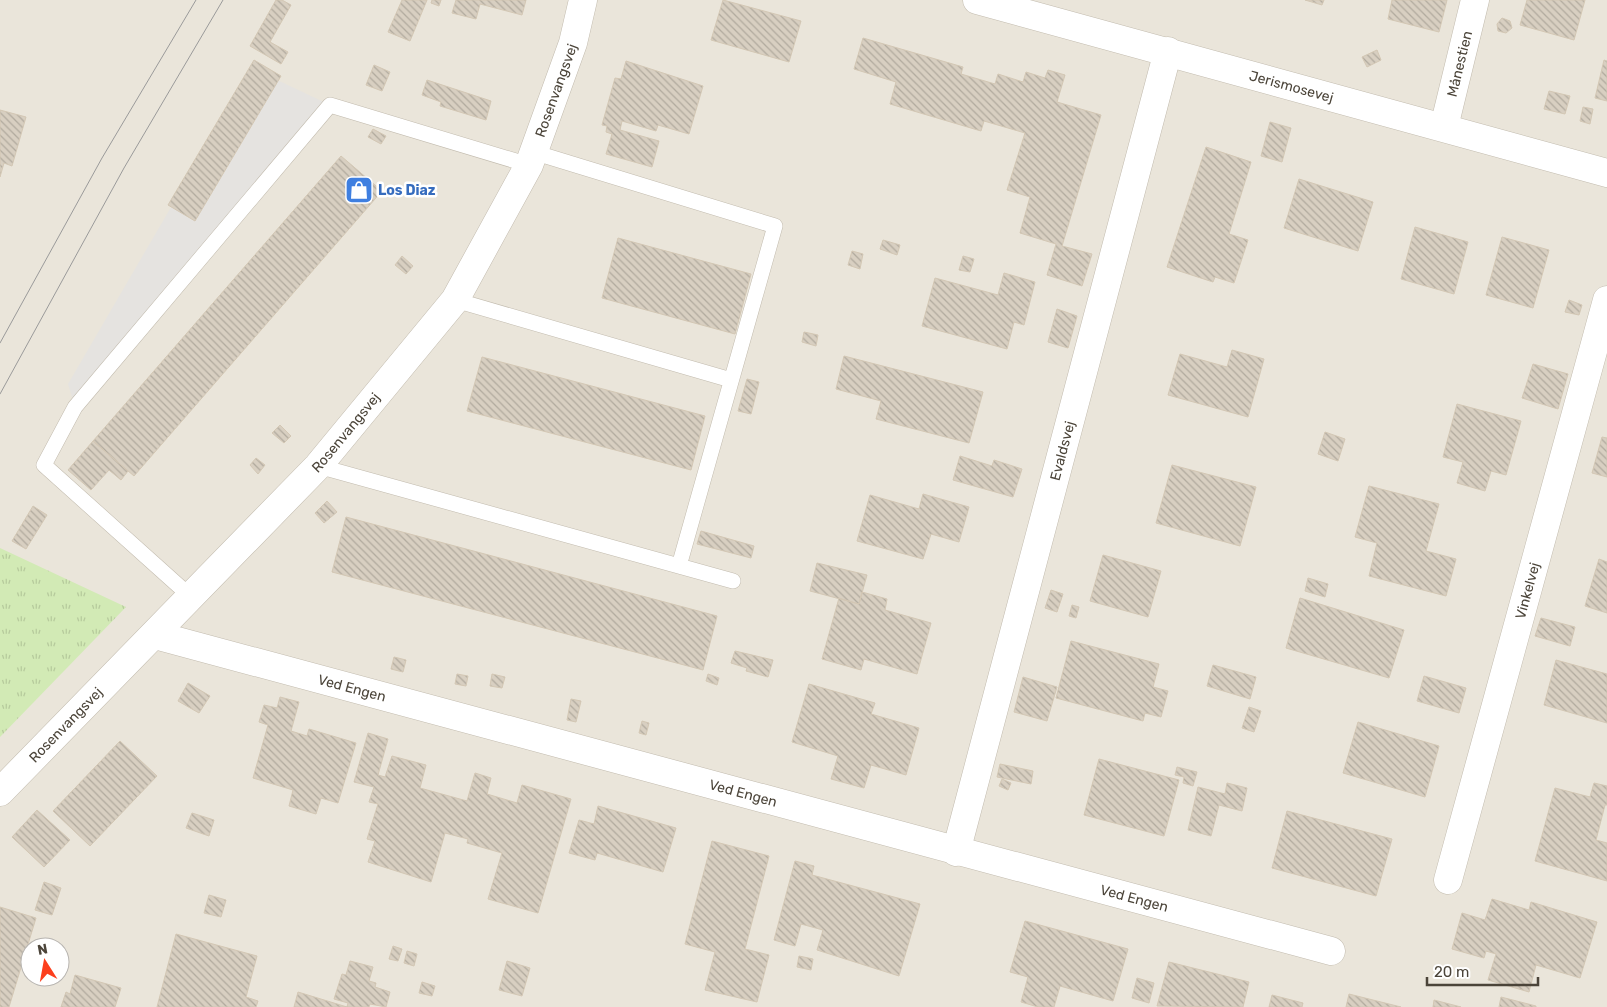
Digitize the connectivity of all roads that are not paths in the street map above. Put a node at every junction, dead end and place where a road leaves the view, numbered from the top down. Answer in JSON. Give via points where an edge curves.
{"nodes":[{"id":1,"x":584,"y":0,"type":"edge"},
{"id":2,"x":977,"y":0,"type":"edge"},
{"id":3,"x":1475,"y":0,"type":"edge"},
{"id":4,"x":1168,"y":51,"type":"junction"},
{"id":5,"x":1444,"y":127,"type":"junction"},
{"id":6,"x":531,"y":159,"type":"junction"},
{"id":7,"x":1607,"y":173,"type":"edge"},
{"id":8,"x":455,"y":300,"type":"junction"},
{"id":9,"x":1607,"y":300,"type":"edge"},
{"id":10,"x":731,"y":380,"type":"junction"},
{"id":11,"x":318,"y":466,"type":"junction"},
{"id":12,"x":679,"y":566,"type":"junction"},
{"id":13,"x":733,"y":581,"type":"dead end"},
{"id":14,"x":190,"y":596,"type":"junction"},
{"id":15,"x":155,"y":635,"type":"junction"},
{"id":16,"x":0,"y":792,"type":"edge"},
{"id":17,"x":956,"y":852,"type":"junction"},
{"id":18,"x":1448,"y":880,"type":"dead end"},
{"id":19,"x":1331,"y":951,"type":"dead end"}],
"edges":[{"from":1,"to":6,"type":"street","name":"Rosenvangsvej","via":[[573,44]]},
{"from":2,"to":4,"type":"street","name":"Jerismosevej"},
{"from":3,"to":5,"type":"street","name":"Månestien"},
{"from":4,"to":5,"type":"street","name":"Jerismosevej"},
{"from":4,"to":17,"type":"street","name":"Evaldsvej"},
{"from":5,"to":7,"type":"street","name":"Jerismosevej"},
{"from":6,"to":8,"type":"street","name":"Rosenvangsvej"},
{"from":6,"to":10,"type":"lane","via":[[775,226]]},
{"from":6,"to":14,"type":"lane","via":[[330,105],[75,408],[44,465]]},
{"from":8,"to":10,"type":"lane"},
{"from":8,"to":11,"type":"street","name":"Rosenvangsvej"},
{"from":9,"to":18,"type":"street","name":"Vinkelvej"},
{"from":10,"to":12,"type":"lane"},
{"from":11,"to":12,"type":"lane"},
{"from":11,"to":14,"type":"street","name":"Rosenvangsvej"},
{"from":12,"to":13,"type":"lane"},
{"from":14,"to":15,"type":"street","name":"Rosenvangsvej"},
{"from":15,"to":16,"type":"street","name":"Rosenvangsvej"},
{"from":15,"to":17,"type":"street","name":"Ved Engen"},
{"from":17,"to":19,"type":"street","name":"Ved Engen"}]}
